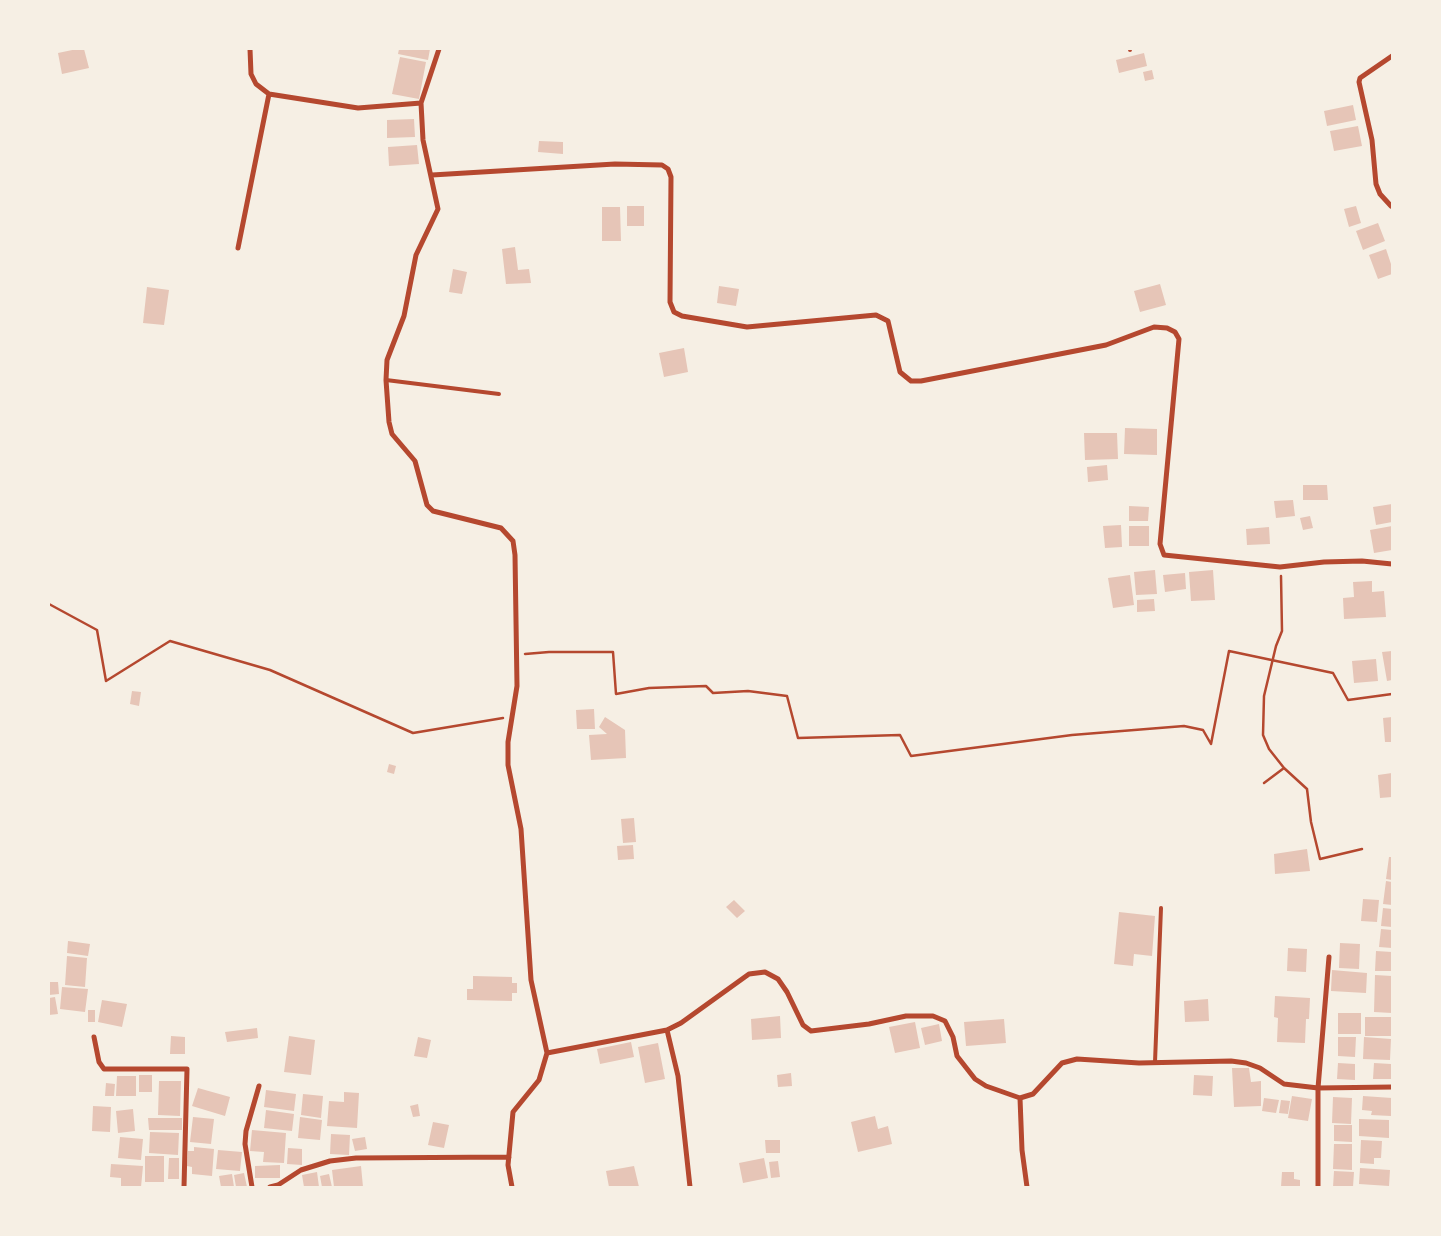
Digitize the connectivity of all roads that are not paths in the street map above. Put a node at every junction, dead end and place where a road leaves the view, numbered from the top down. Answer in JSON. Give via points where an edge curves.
{"nodes":[{"id":1,"x":250,"y":49,"type":"edge"},
{"id":2,"x":439,"y":49,"type":"edge"},
{"id":3,"x":1392,"y":56,"type":"edge"},
{"id":4,"x":269,"y":94,"type":"junction"},
{"id":5,"x":422,"y":103,"type":"junction"},
{"id":6,"x":432,"y":175,"type":"junction"},
{"id":7,"x":1391,"y":206,"type":"dead end"},
{"id":8,"x":238,"y":248,"type":"dead end"},
{"id":9,"x":386,"y":380,"type":"junction"},
{"id":10,"x":499,"y":394,"type":"dead end"},
{"id":11,"x":1392,"y":564,"type":"edge"},
{"id":12,"x":1161,"y":908,"type":"dead end"},
{"id":13,"x":1329,"y":956,"type":"dead end"},
{"id":14,"x":667,"y":1030,"type":"junction"},
{"id":15,"x":94,"y":1037,"type":"dead end"},
{"id":16,"x":547,"y":1053,"type":"junction"},
{"id":17,"x":1155,"y":1062,"type":"junction"},
{"id":18,"x":259,"y":1086,"type":"dead end"},
{"id":19,"x":1392,"y":1087,"type":"edge"},
{"id":20,"x":1318,"y":1088,"type":"junction"},
{"id":21,"x":1020,"y":1098,"type":"junction"},
{"id":22,"x":509,"y":1157,"type":"junction"},
{"id":23,"x":184,"y":1187,"type":"edge"},
{"id":24,"x":252,"y":1187,"type":"edge"},
{"id":25,"x":270,"y":1187,"type":"edge"},
{"id":26,"x":512,"y":1187,"type":"edge"},
{"id":27,"x":690,"y":1187,"type":"edge"},
{"id":28,"x":1027,"y":1187,"type":"edge"},
{"id":29,"x":1318,"y":1187,"type":"edge"}],
"edges":[{"from":1,"to":4,"type":"street","via":[[251,74],[256,84]]},
{"from":2,"to":5,"type":"street"},
{"from":3,"to":7,"type":"street","via":[[1360,78],[1359,82],[1372,140],[1376,184]]},
{"from":4,"to":5,"type":"street","via":[[358,108]]},
{"from":4,"to":8,"type":"street"},
{"from":5,"to":6,"type":"street","via":[[423,140]]},
{"from":6,"to":9,"type":"street","via":[[438,209],[416,255],[404,316],[387,360]]},
{"from":6,"to":11,"type":"street","via":[[615,164],[662,165],[672,177],[670,302],[674,312],[746,327],[876,315],[888,321],[900,372],[910,381],[921,382],[1106,345],[1154,327],[1167,328],[1175,332],[1179,340],[1160,544],[1164,555],[1280,567],[1324,562]]},
{"from":9,"to":10,"type":"lane"},
{"from":9,"to":16,"type":"street","via":[[392,434],[415,461],[426,505],[433,511],[501,528],[513,540],[516,655],[508,765],[520,829],[531,980]]},
{"from":12,"to":17,"type":"lane"},
{"from":13,"to":20,"type":"street"},
{"from":14,"to":16,"type":"street"},
{"from":14,"to":21,"type":"street","via":[[750,974],[765,972],[778,979],[803,1025],[811,1031],[906,1016],[933,1016],[945,1021],[953,1036],[957,1056],[975,1078],[986,1086]]},
{"from":14,"to":27,"type":"street","via":[[678,1076]]},
{"from":15,"to":23,"type":"street","via":[[99,1062],[104,1069],[187,1070]]},
{"from":16,"to":22,"type":"street","via":[[539,1080],[513,1112]]},
{"from":17,"to":20,"type":"street","via":[[1246,1063],[1284,1084]]},
{"from":17,"to":21,"type":"street","via":[[1070,1060],[1056,1068],[1034,1094]]},
{"from":18,"to":24,"type":"street","via":[[245,1144]]},
{"from":19,"to":20,"type":"street"},
{"from":20,"to":29,"type":"street"},
{"from":21,"to":28,"type":"street"},
{"from":22,"to":25,"type":"street","via":[[330,1161],[301,1170]]},
{"from":22,"to":26,"type":"street"}]}
